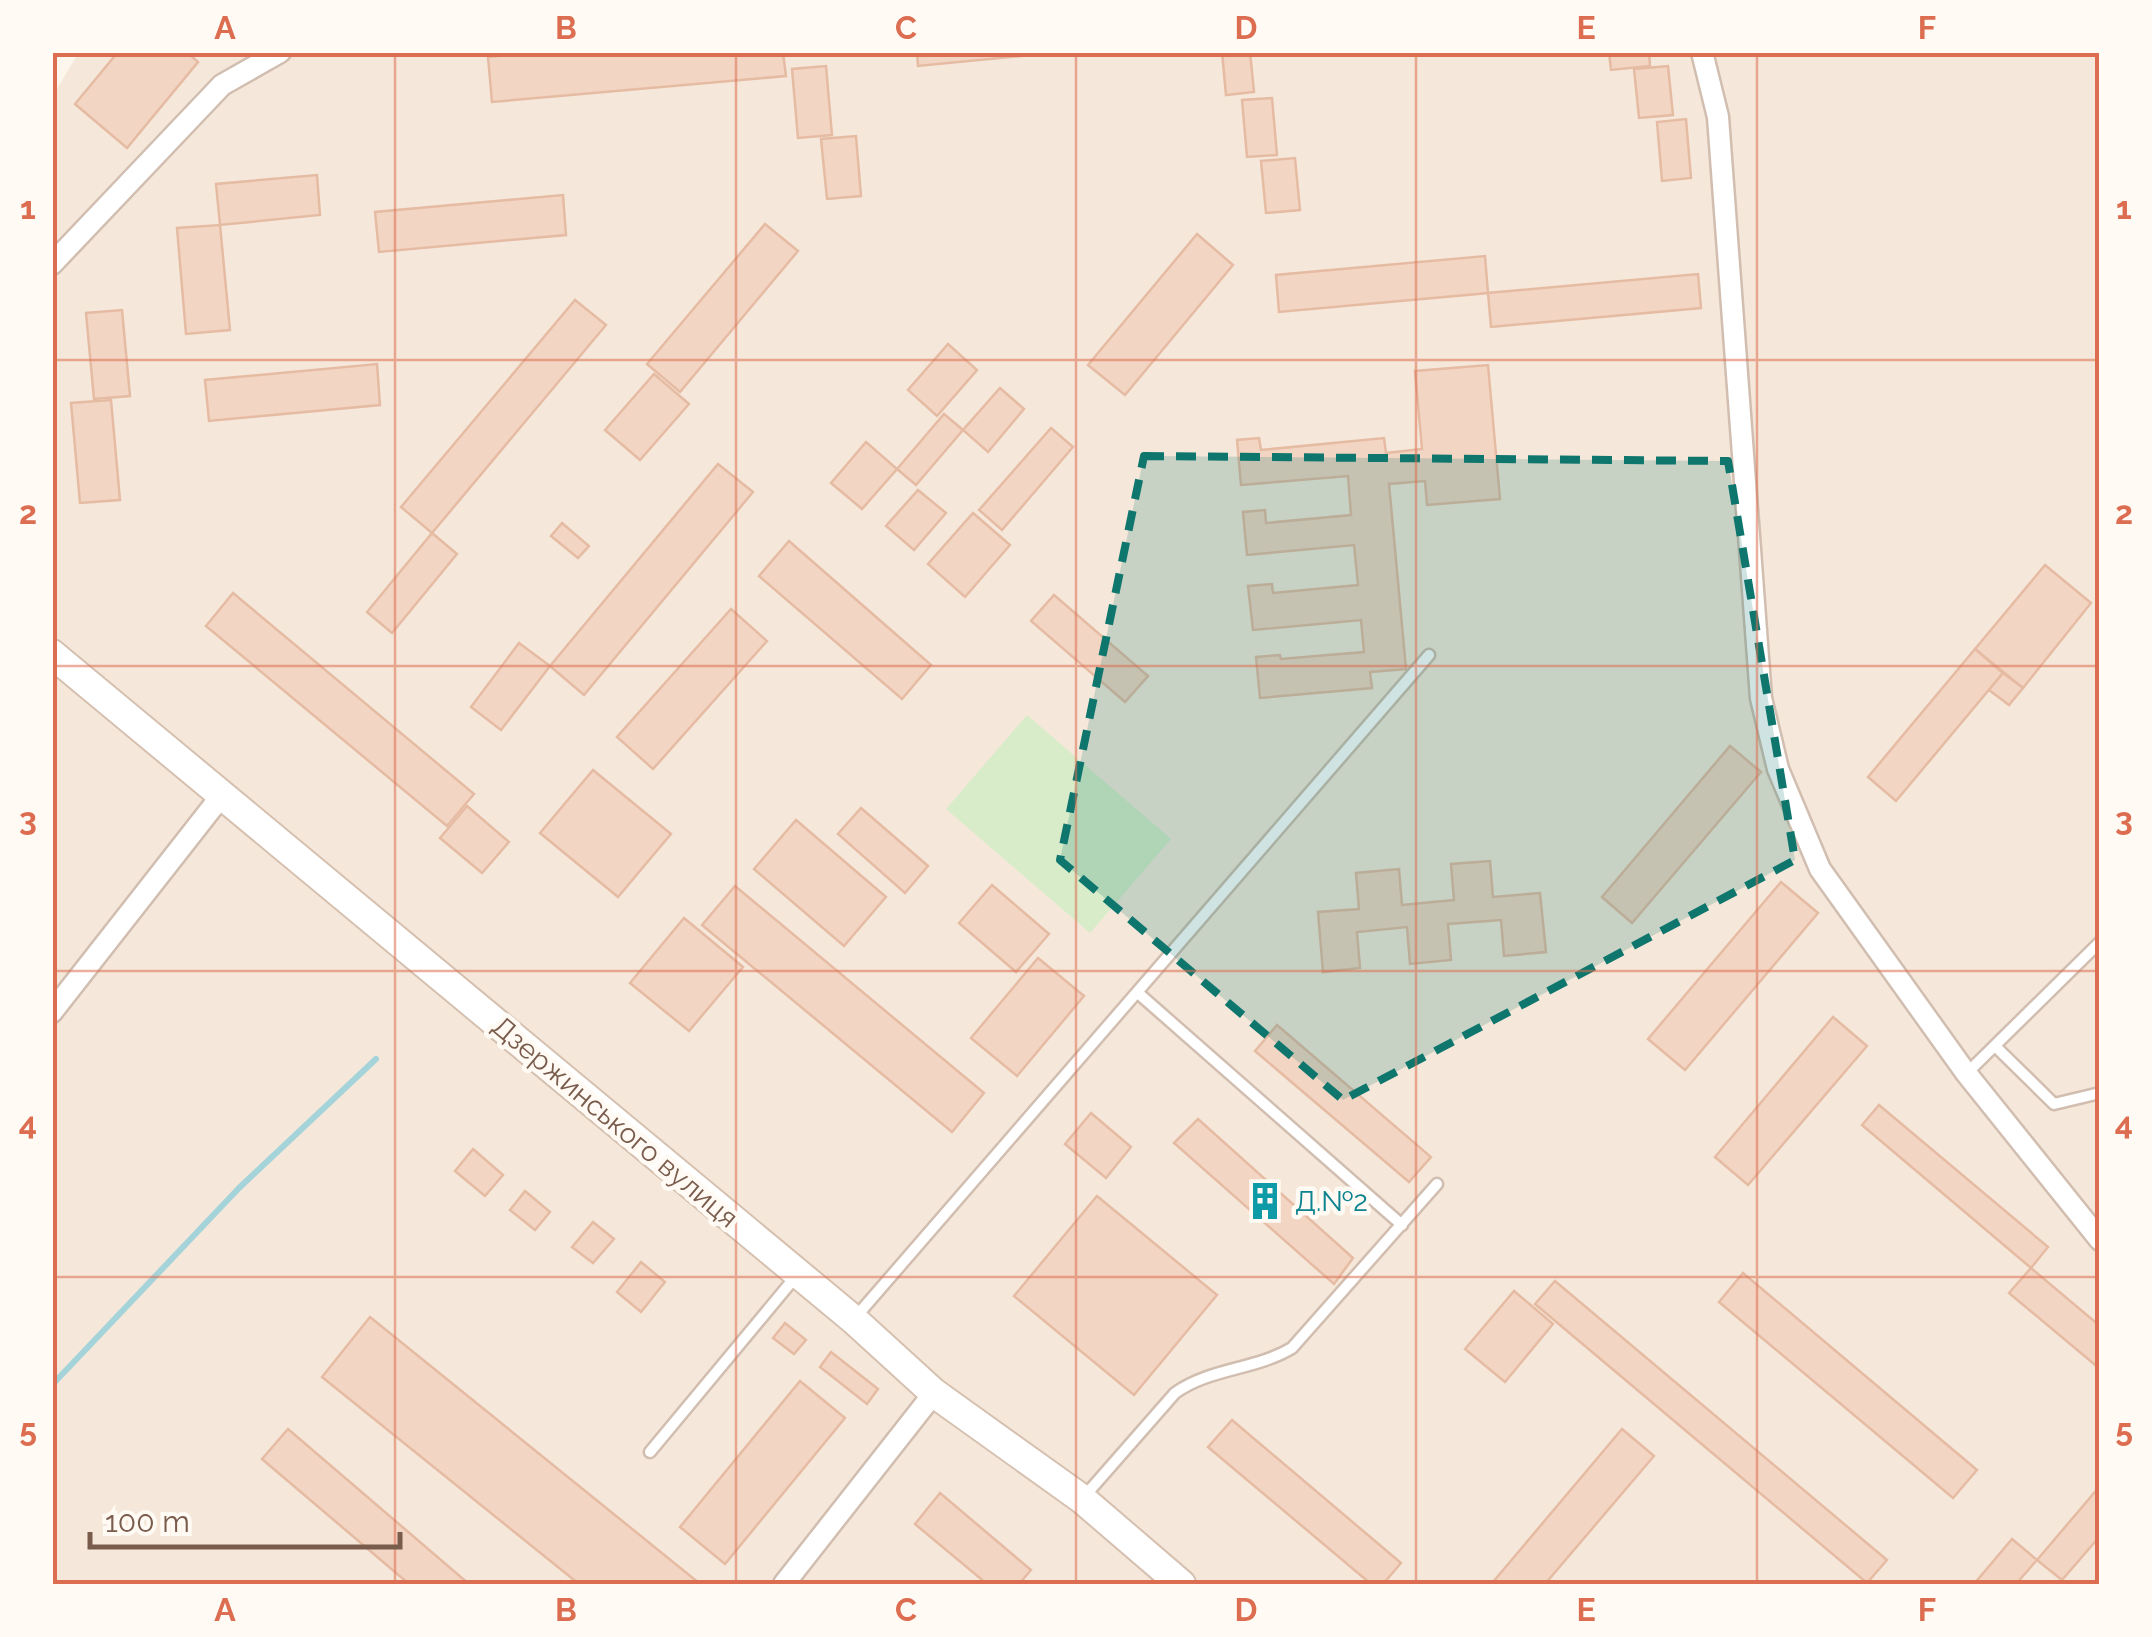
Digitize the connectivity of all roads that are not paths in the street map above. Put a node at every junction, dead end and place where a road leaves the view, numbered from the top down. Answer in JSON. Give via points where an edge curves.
{"nodes":[{"id":1,"x":280,"y":52,"type":"edge"},
{"id":2,"x":1702,"y":52,"type":"edge"},
{"id":3,"x":52,"y":264,"type":"edge"},
{"id":4,"x":52,"y":654,"type":"edge"},
{"id":5,"x":1429,"y":655,"type":"dead end"},
{"id":6,"x":222,"y":796,"type":"junction"},
{"id":7,"x":2100,"y":942,"type":"edge"},
{"id":8,"x":1138,"y":994,"type":"junction"},
{"id":9,"x":52,"y":1012,"type":"edge"},
{"id":10,"x":1994,"y":1046,"type":"junction"},
{"id":11,"x":1966,"y":1073,"type":"junction"},
{"id":12,"x":2100,"y":1094,"type":"edge"},
{"id":13,"x":1436,"y":1184,"type":"dead end"},
{"id":14,"x":1402,"y":1225,"type":"junction"},
{"id":15,"x":2100,"y":1240,"type":"edge"},
{"id":16,"x":797,"y":1274,"type":"junction"},
{"id":17,"x":854,"y":1320,"type":"junction"},
{"id":18,"x":934,"y":1393,"type":"junction"},
{"id":19,"x":650,"y":1452,"type":"dead end"},
{"id":20,"x":1082,"y":1499,"type":"junction"},
{"id":21,"x":784,"y":1584,"type":"edge"},
{"id":22,"x":1182,"y":1584,"type":"edge"}],
"edges":[{"from":1,"to":3,"type":"street","via":[[222,85]]},
{"from":2,"to":11,"type":"street","via":[[1718,117],[1761,698],[1778,769],[1820,869]]},
{"from":4,"to":6,"type":"main road","name":"Дзержинського вулиця"},
{"from":5,"to":8,"type":"lane"},
{"from":6,"to":9,"type":"street"},
{"from":6,"to":16,"type":"main road","name":"Дзержинського вулиця"},
{"from":7,"to":10,"type":"lane"},
{"from":8,"to":14,"type":"lane"},
{"from":8,"to":17,"type":"lane"},
{"from":10,"to":11,"type":"lane"},
{"from":10,"to":12,"type":"lane","via":[[2054,1104]]},
{"from":11,"to":15,"type":"street"},
{"from":13,"to":14,"type":"lane"},
{"from":14,"to":20,"type":"lane","via":[[1292,1348],[1265,1364],[1194,1380]]},
{"from":16,"to":17,"type":"main road","name":"Дзержинського вулиця"},
{"from":16,"to":19,"type":"lane"},
{"from":17,"to":18,"type":"main road","name":"Дзержинського вулиця"},
{"from":18,"to":20,"type":"main road","name":"Дзержинського вулиця"},
{"from":18,"to":21,"type":"street"},
{"from":20,"to":22,"type":"main road","name":"Дзержинського вулиця"}]}
